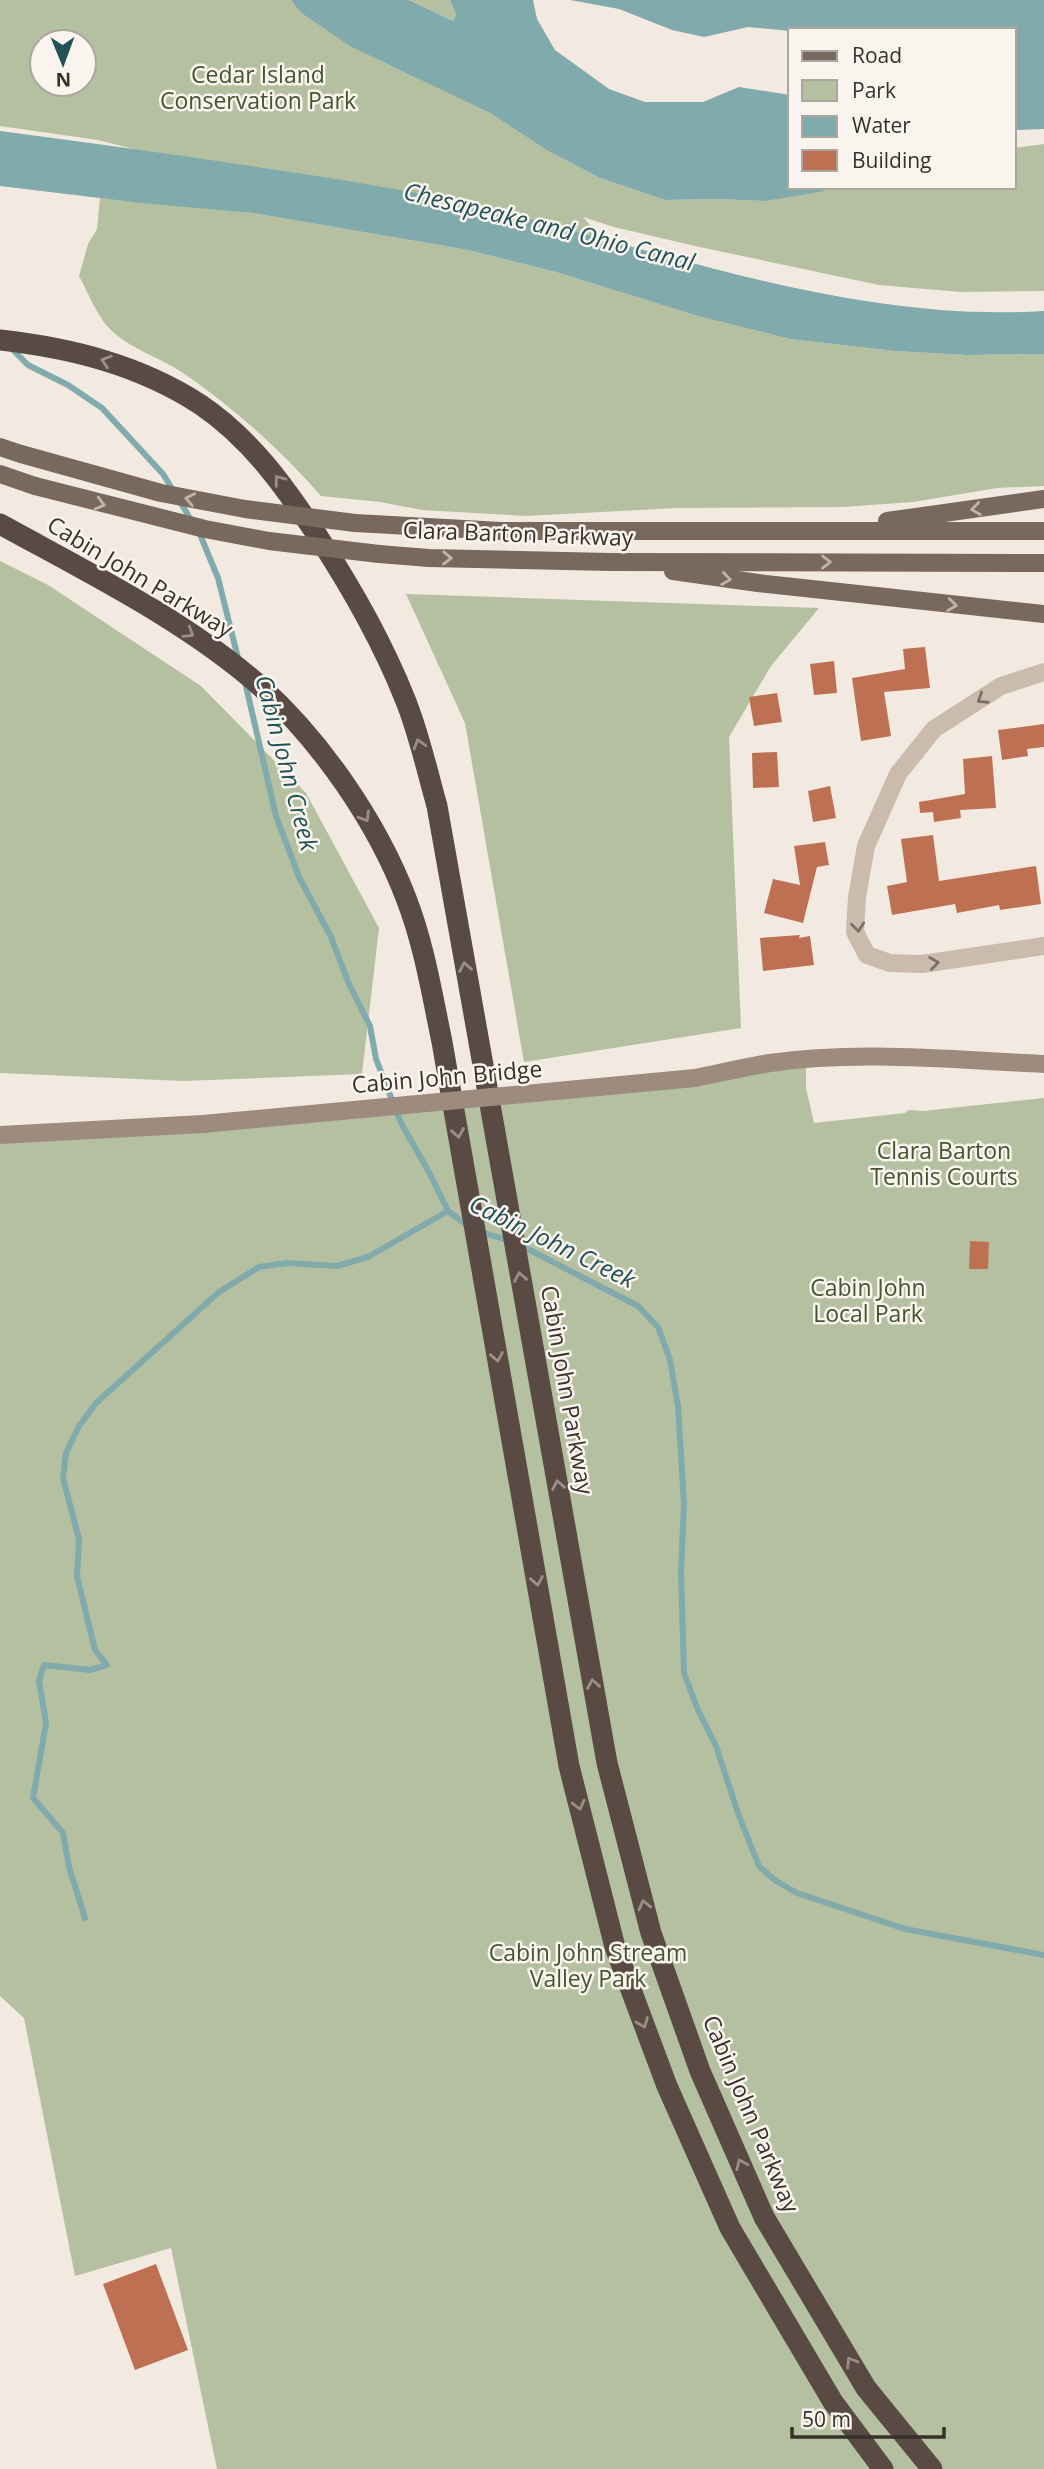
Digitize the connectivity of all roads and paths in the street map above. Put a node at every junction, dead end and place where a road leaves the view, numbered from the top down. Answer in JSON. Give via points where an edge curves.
{"nodes":[{"id":1,"x":0,"y":340,"type":"edge"},
{"id":2,"x":0,"y":447,"type":"edge"},
{"id":3,"x":0,"y":474,"type":"edge"},
{"id":4,"x":1044,"y":499,"type":"edge"},
{"id":5,"x":0,"y":524,"type":"edge"},
{"id":6,"x":824,"y":530,"type":"junction"},
{"id":7,"x":1044,"y":531,"type":"edge"},
{"id":8,"x":610,"y":562,"type":"junction"},
{"id":9,"x":1044,"y":563,"type":"edge"},
{"id":10,"x":1044,"y":614,"type":"edge"},
{"id":11,"x":1044,"y":672,"type":"edge"},
{"id":12,"x":1044,"y":946,"type":"edge"},
{"id":13,"x":1044,"y":1064,"type":"edge"},
{"id":14,"x":0,"y":1135,"type":"edge"},
{"id":15,"x":883,"y":2469,"type":"edge"},
{"id":16,"x":932,"y":2469,"type":"edge"}],
"edges":[{"from":16,"to":1,"type":"highway","name":"Cabin John Parkway","one_way":true,"via":[[866,2388],[764,2217],[701,2071],[651,1933],[607,1763],[437,806],[406,701],[345,577],[277,477],[225,423],[169,387],[121,366],[76,351]]},
{"from":6,"to":2,"type":"main road","name":"Clara Barton Parkway","one_way":true,"bridge":true,"via":[[501,531],[355,523],[161,493]]},
{"from":3,"to":8,"type":"main road","name":"Clara Barton Parkway","one_way":true,"bridge":true,"via":[[205,529],[269,541],[429,558]]},
{"from":4,"to":6,"type":"main road","one_way":true},
{"from":5,"to":15,"type":"highway","name":"Cabin John Parkway","one_way":true,"via":[[194,636],[260,687],[327,760],[370,825],[406,898],[442,1042],[569,1766],[615,1947],[667,2086],[730,2228],[833,2402]]},
{"from":6,"to":7,"type":"main road","name":"Clara Barton Parkway"},
{"from":8,"to":9,"type":"main road","name":"Clara Barton Parkway","one_way":true},
{"from":8,"to":10,"type":"main road","one_way":true},
{"from":11,"to":12,"type":"street","one_way":true,"via":[[1001,686],[934,729],[898,774],[866,846],[855,932],[867,955],[890,963],[922,964]]},
{"from":13,"to":14,"type":"main road","name":"Cabin John Bridge","bridge":true,"via":[[902,1057],[806,1060],[695,1077],[203,1124]]}]}
